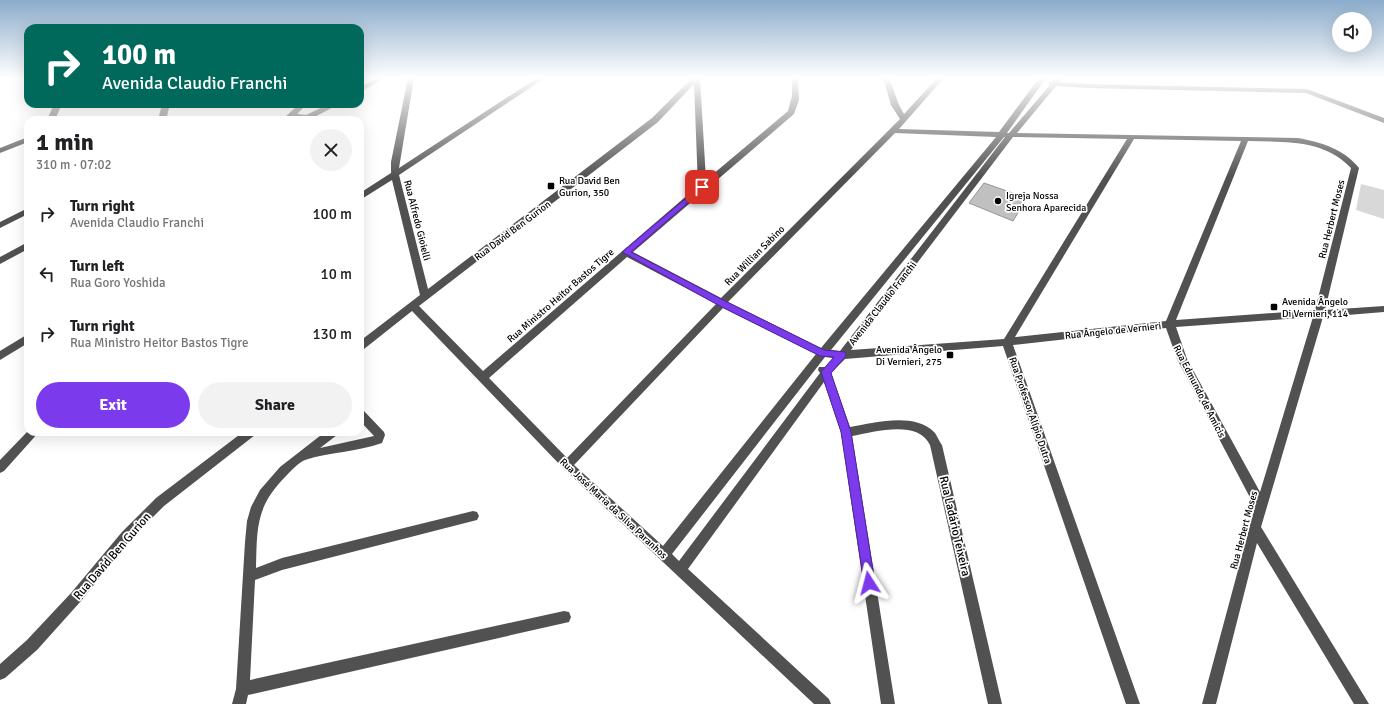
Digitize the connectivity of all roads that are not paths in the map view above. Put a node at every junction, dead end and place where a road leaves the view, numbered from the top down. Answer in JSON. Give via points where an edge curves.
{"nodes":[{"id":1,"x":322,"y":111,"type":"edge"},
{"id":2,"x":405,"y":111,"type":"edge"},
{"id":3,"x":492,"y":111,"type":"edge"},
{"id":4,"x":664,"y":111,"type":"edge"},
{"id":5,"x":699,"y":111,"type":"edge"},
{"id":6,"x":792,"y":111,"type":"edge"},
{"id":7,"x":899,"y":111,"type":"edge"},
{"id":8,"x":912,"y":111,"type":"edge"},
{"id":9,"x":1022,"y":111,"type":"edge"},
{"id":10,"x":1029,"y":111,"type":"edge"},
{"id":11,"x":1358,"y":111,"type":"edge"},
{"id":12,"x":312,"y":116,"type":"edge"},
{"id":13,"x":904,"y":120,"type":"junction"},
{"id":14,"x":1384,"y":121,"type":"edge"},
{"id":15,"x":893,"y":131,"type":"junction"},
{"id":16,"x":1006,"y":135,"type":"junction"},
{"id":17,"x":1132,"y":137,"type":"junction"},
{"id":18,"x":1246,"y":138,"type":"junction"},
{"id":19,"x":24,"y":141,"type":"edge"},
{"id":20,"x":0,"y":151,"type":"edge"},
{"id":21,"x":395,"y":175,"type":"junction"},
{"id":22,"x":702,"y":187,"type":"junction"},
{"id":23,"x":364,"y":194,"type":"edge"},
{"id":24,"x":24,"y":213,"type":"edge"},
{"id":25,"x":0,"y":225,"type":"edge"},
{"id":26,"x":24,"y":247,"type":"edge"},
{"id":27,"x":626,"y":252,"type":"junction"},
{"id":28,"x":0,"y":261,"type":"edge"},
{"id":29,"x":426,"y":296,"type":"junction"},
{"id":30,"x":722,"y":303,"type":"junction"},
{"id":31,"x":412,"y":305,"type":"junction"},
{"id":32,"x":1384,"y":309,"type":"edge"},
{"id":33,"x":1319,"y":313,"type":"junction"},
{"id":34,"x":1170,"y":324,"type":"junction"},
{"id":35,"x":24,"y":341,"type":"edge"},
{"id":36,"x":1007,"y":342,"type":"junction"},
{"id":37,"x":364,"y":343,"type":"edge"},
{"id":38,"x":823,"y":353,"type":"junction"},
{"id":39,"x":842,"y":354,"type":"junction"},
{"id":40,"x":0,"y":356,"type":"edge"},
{"id":41,"x":814,"y":364,"type":"junction"},
{"id":42,"x":826,"y":372,"type":"junction"},
{"id":43,"x":482,"y":378,"type":"junction"},
{"id":44,"x":364,"y":418,"type":"edge"},
{"id":45,"x":846,"y":432,"type":"junction"},
{"id":46,"x":30,"y":436,"type":"edge"},
{"id":47,"x":246,"y":436,"type":"edge"},
{"id":48,"x":328,"y":436,"type":"edge"},
{"id":49,"x":301,"y":457,"type":"junction"},
{"id":50,"x":567,"y":465,"type":"junction"},
{"id":51,"x":0,"y":468,"type":"edge"},
{"id":52,"x":1261,"y":506,"type":"junction"},
{"id":53,"x":473,"y":516,"type":"dead end"},
{"id":54,"x":1255,"y":528,"type":"junction"},
{"id":55,"x":664,"y":555,"type":"junction"},
{"id":56,"x":680,"y":569,"type":"junction"},
{"id":57,"x":249,"y":576,"type":"junction"},
{"id":58,"x":564,"y":616,"type":"dead end"},
{"id":59,"x":0,"y":674,"type":"edge"},
{"id":60,"x":244,"y":689,"type":"junction"},
{"id":61,"x":239,"y":704,"type":"edge"},
{"id":62,"x":824,"y":704,"type":"edge"},
{"id":63,"x":888,"y":704,"type":"edge"},
{"id":64,"x":996,"y":704,"type":"edge"},
{"id":65,"x":1133,"y":704,"type":"edge"},
{"id":66,"x":1209,"y":704,"type":"edge"},
{"id":67,"x":1362,"y":704,"type":"edge"}],
"edges":[{"from":1,"to":12,"type":"street"},
{"from":2,"to":21,"type":"street","name":"Rua Alfredo Gioielli"},
{"from":3,"to":21,"type":"street"},
{"from":4,"to":29,"type":"street","name":"Rua David Ben Gurion"},
{"from":5,"to":22,"type":"street"},
{"from":6,"to":22,"type":"street","name":"Rua Ministro Heitor Bastos Tigre"},
{"from":7,"to":13,"type":"street"},
{"from":8,"to":13,"type":"street","name":"Rua Willian Sabino"},
{"from":9,"to":16,"type":"street","name":"Avenida Claudio Franchi"},
{"from":10,"to":16,"type":"street","name":"Avenida Claudio Franchi"},
{"from":11,"to":14,"type":"street"},
{"from":13,"to":15,"type":"street","name":"Rua Willian Sabino"},
{"from":15,"to":16,"type":"street","name":"Rua Herbert Moses"},
{"from":15,"to":30,"type":"street","name":"Rua Willian Sabino"},
{"from":16,"to":17,"type":"street","name":"Rua Herbert Moses"},
{"from":16,"to":38,"type":"street","name":"Avenida Claudio Franchi"},
{"from":16,"to":39,"type":"street","name":"Avenida Claudio Franchi"},
{"from":17,"to":18,"type":"street","name":"Rua Herbert Moses"},
{"from":17,"to":36,"type":"street"},
{"from":18,"to":33,"type":"street","name":"Rua Herbert Moses","via":[[1312,142],[1333,151],[1355,168]]},
{"from":18,"to":34,"type":"street"},
{"from":19,"to":20,"type":"street"},
{"from":21,"to":23,"type":"street"},
{"from":21,"to":29,"type":"street","name":"Rua Alfredo Gioielli"},
{"from":22,"to":27,"type":"street","name":"Rua Ministro Heitor Bastos Tigre"},
{"from":24,"to":25,"type":"street"},
{"from":26,"to":28,"type":"street"},
{"from":27,"to":30,"type":"street"},
{"from":27,"to":43,"type":"street","name":"Rua Ministro Heitor Bastos Tigre"},
{"from":29,"to":31,"type":"street","name":"Rua David Ben Gurion"},
{"from":30,"to":38,"type":"street"},
{"from":30,"to":50,"type":"street","name":"Rua Willian Sabino"},
{"from":31,"to":37,"type":"street","name":"Rua David Ben Gurion"},
{"from":31,"to":43,"type":"street","name":"Rua José Maria da Silva Paranhos"},
{"from":32,"to":33,"type":"street","name":"Rua Ângelo de Vernieri"},
{"from":33,"to":34,"type":"street","name":"Rua Ângelo de Vernieri"},
{"from":33,"to":52,"type":"street","name":"Rua Herbert Moses"},
{"from":34,"to":36,"type":"street","name":"Rua Ângelo de Vernieri"},
{"from":34,"to":52,"type":"street","name":"Rua Edmundo de Amicis","via":[[1182,359]]},
{"from":35,"to":40,"type":"street"},
{"from":36,"to":39,"type":"street","name":"Rua Ângelo de Vernieri"},
{"from":36,"to":65,"type":"street","name":"Rua Professor Alípio Dutra"},
{"from":38,"to":39,"type":"street","name":"Rua Ângelo de Vernieri"},
{"from":38,"to":41,"type":"street","name":"Avenida Claudio Franchi"},
{"from":39,"to":42,"type":"street","name":"Avenida Claudio Franchi"},
{"from":41,"to":42,"type":"street"},
{"from":41,"to":55,"type":"street","name":"Avenida Claudio Franchi"},
{"from":42,"to":45,"type":"street"},
{"from":42,"to":56,"type":"street","name":"Avenida Claudio Franchi"},
{"from":43,"to":50,"type":"street","name":"Rua José Maria da Silva Paranhos"},
{"from":44,"to":49,"type":"street","via":[[380,436],[378,440]]},
{"from":45,"to":63,"type":"street"},
{"from":45,"to":64,"type":"street","name":"Rua Ladário Teixeira","via":[[903,425],[920,428],[930,434],[936,445]]},
{"from":46,"to":51,"type":"street"},
{"from":47,"to":59,"type":"street","name":"Rua David Ben Gurion","via":[[160,502],[126,536],[32,645]]},
{"from":48,"to":49,"type":"street"},
{"from":49,"to":57,"type":"street","via":[[276,477],[257,506],[253,521]]},
{"from":50,"to":55,"type":"street","name":"Rua José Maria da Silva Paranhos"},
{"from":52,"to":54,"type":"street","name":"Rua Herbert Moses"},
{"from":53,"to":57,"type":"street","via":[[282,564]]},
{"from":54,"to":66,"type":"street","name":"Rua Herbert Moses"},
{"from":54,"to":67,"type":"street"},
{"from":55,"to":56,"type":"street","name":"Rua José Maria da Silva Paranhos"},
{"from":56,"to":62,"type":"street","name":"Rua José Maria da Silva Paranhos"},
{"from":57,"to":60,"type":"street"},
{"from":58,"to":60,"type":"street"},
{"from":60,"to":61,"type":"street"}]}
